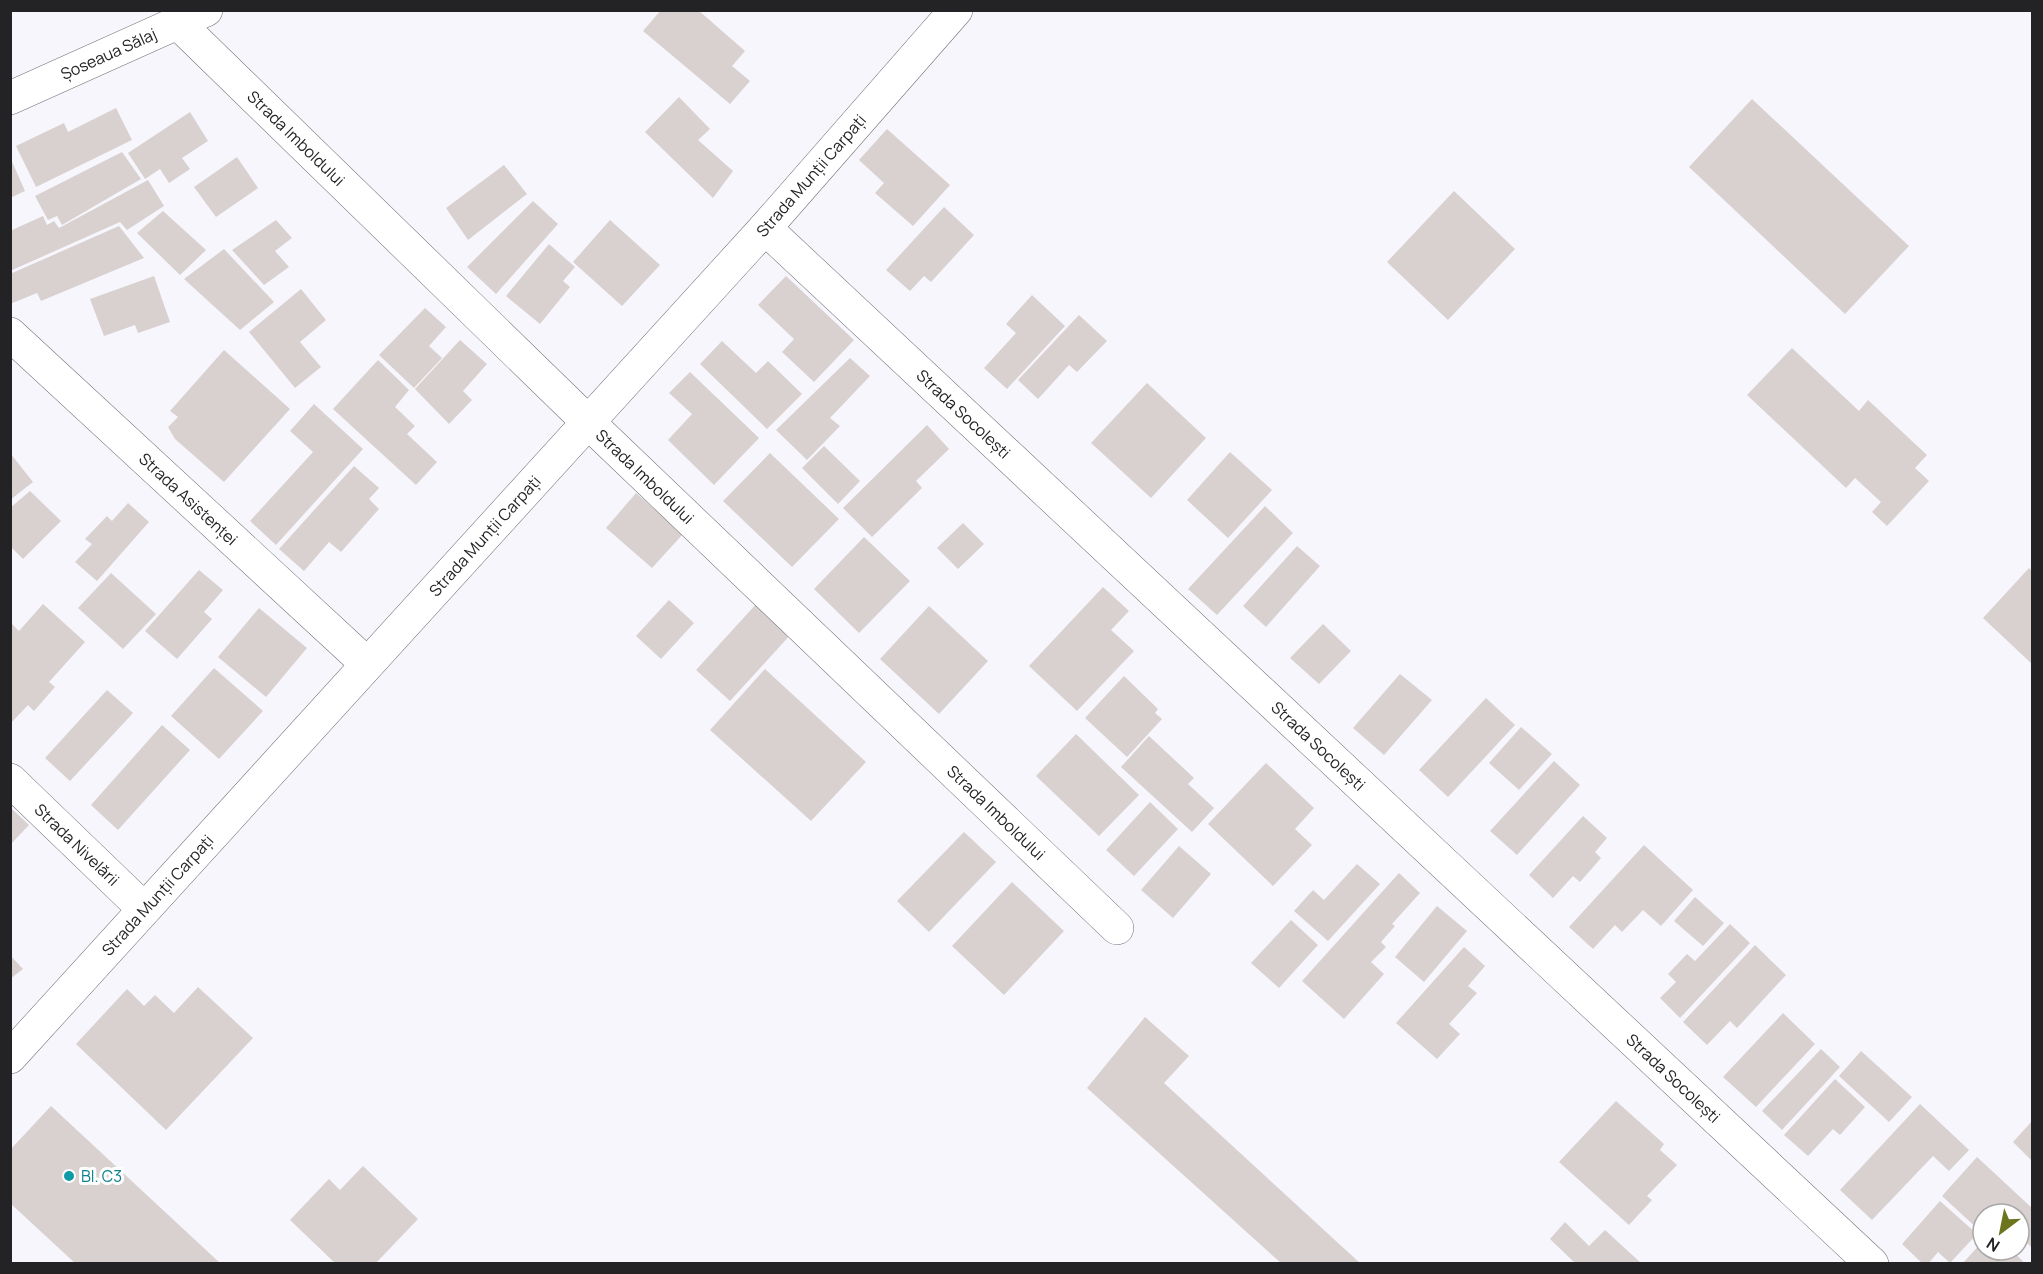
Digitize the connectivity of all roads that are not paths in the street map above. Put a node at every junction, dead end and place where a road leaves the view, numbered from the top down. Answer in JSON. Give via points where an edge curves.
{"nodes":[{"id":1,"x":956,"y":10,"type":"edge"},
{"id":2,"x":192,"y":17,"type":"edge"},
{"id":3,"x":10,"y":98,"type":"edge"},
{"id":4,"x":765,"y":228,"type":"junction"},
{"id":5,"x":10,"y":334,"type":"edge"},
{"id":6,"x":589,"y":423,"type":"junction"},
{"id":7,"x":367,"y":664,"type":"junction"},
{"id":8,"x":10,"y":780,"type":"edge"},
{"id":9,"x":144,"y":909,"type":"junction"},
{"id":10,"x":1117,"y":928,"type":"dead end"},
{"id":11,"x":10,"y":1057,"type":"edge"},
{"id":12,"x":1872,"y":1263,"type":"edge"}],
"edges":[{"from":1,"to":4,"type":"street","name":"Strada Munții Carpați"},
{"from":2,"to":3,"type":"street","name":"Șoseaua Sălaj"},
{"from":2,"to":6,"type":"street","name":"Strada Imboldului"},
{"from":4,"to":6,"type":"street","name":"Strada Munții Carpați"},
{"from":4,"to":12,"type":"street","name":"Strada Socolești"},
{"from":5,"to":7,"type":"street","name":"Strada Asistenței"},
{"from":6,"to":7,"type":"street","name":"Strada Munții Carpați"},
{"from":6,"to":10,"type":"street","name":"Strada Imboldului"},
{"from":7,"to":9,"type":"street","name":"Strada Munții Carpați"},
{"from":8,"to":9,"type":"street","name":"Strada Nivelării"},
{"from":9,"to":11,"type":"street","name":"Strada Munții Carpați"}]}
